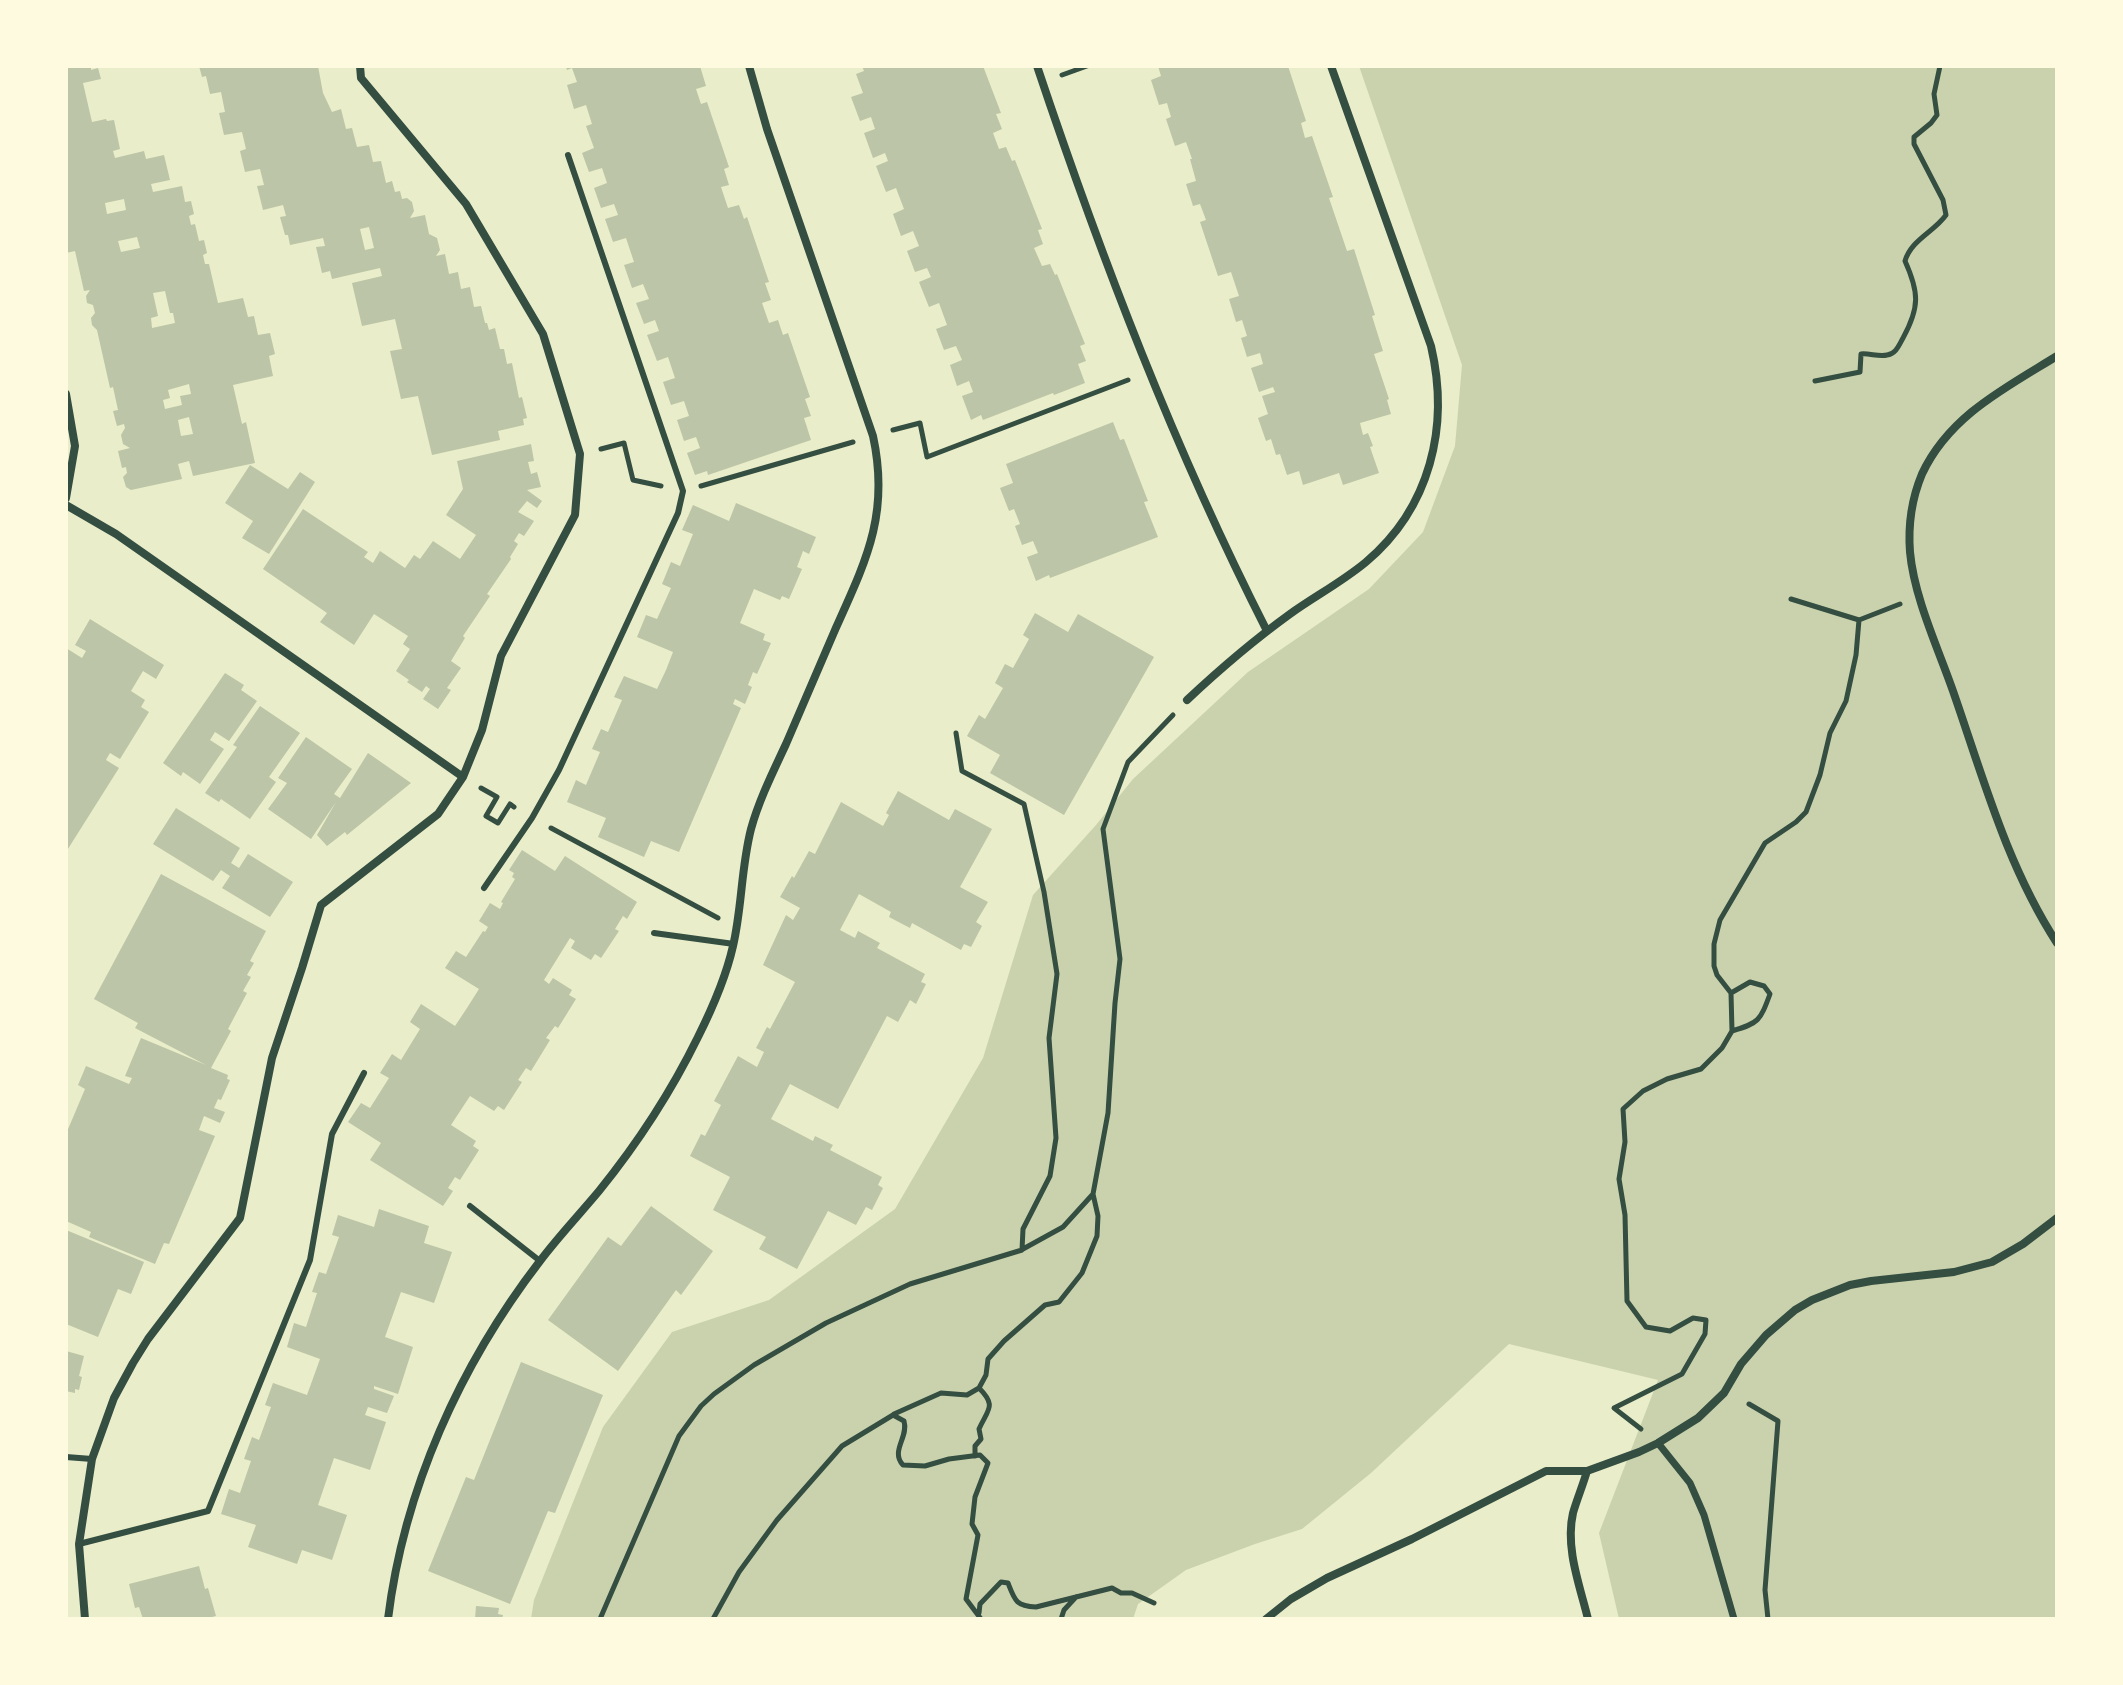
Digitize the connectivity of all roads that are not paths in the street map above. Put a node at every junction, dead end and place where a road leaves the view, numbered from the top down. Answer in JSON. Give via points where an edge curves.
{"nodes":[{"id":1,"x":360,"y":66,"type":"edge"},
{"id":2,"x":749,"y":66,"type":"edge"},
{"id":3,"x":1037,"y":66,"type":"edge"},
{"id":4,"x":1331,"y":66,"type":"edge"},
{"id":5,"x":568,"y":155,"type":"dead end"},
{"id":6,"x":2057,"y":356,"type":"edge"},
{"id":7,"x":66,"y":394,"type":"edge"},
{"id":8,"x":66,"y":498,"type":"edge"},
{"id":9,"x":66,"y":505,"type":"edge"},
{"id":10,"x":1267,"y":631,"type":"junction"},
{"id":11,"x":1187,"y":700,"type":"road end"},
{"id":12,"x":463,"y":777,"type":"junction"},
{"id":13,"x":484,"y":888,"type":"dead end"},
{"id":14,"x":654,"y":933,"type":"dead end"},
{"id":15,"x":2057,"y":943,"type":"edge"},
{"id":16,"x":734,"y":944,"type":"junction"},
{"id":17,"x":364,"y":1073,"type":"dead end"},
{"id":18,"x":470,"y":1206,"type":"dead end"},
{"id":19,"x":2057,"y":1218,"type":"edge"},
{"id":20,"x":540,"y":1261,"type":"junction"},
{"id":21,"x":1658,"y":1443,"type":"junction"},
{"id":22,"x":66,"y":1457,"type":"edge"},
{"id":23,"x":92,"y":1459,"type":"junction"},
{"id":24,"x":1587,"y":1471,"type":"junction"},
{"id":25,"x":79,"y":1544,"type":"junction"},
{"id":26,"x":85,"y":1619,"type":"edge"},
{"id":27,"x":388,"y":1619,"type":"edge"},
{"id":28,"x":1266,"y":1619,"type":"edge"},
{"id":29,"x":1588,"y":1619,"type":"edge"},
{"id":30,"x":1734,"y":1619,"type":"edge"}],
"edges":[{"from":1,"to":12,"type":"street","via":[[361,78],[466,204],[543,334],[580,454],[575,515],[501,656],[482,730]]},
{"from":2,"to":16,"type":"street","via":[[873,436],[880,487],[865,563],[756,813]]},
{"from":3,"to":10,"type":"street","via":[[1153,384]]},
{"from":4,"to":10,"type":"street","via":[[1431,346],[1438,421],[1418,496],[1387,542]]},
{"from":5,"to":13,"type":"lane","via":[[683,491],[678,513],[559,770]]},
{"from":6,"to":15,"type":"street","via":[[2000,391],[1945,437],[1922,476],[1911,516],[1910,552],[1920,596],[2019,877]]},
{"from":7,"to":8,"type":"street","via":[[75,446]]},
{"from":9,"to":12,"type":"street","via":[[116,534]]},
{"from":10,"to":11,"type":"street"},
{"from":12,"to":23,"type":"street","via":[[438,814],[321,905],[272,1058],[240,1218],[133,1363]]},
{"from":14,"to":16,"type":"lane"},
{"from":16,"to":20,"type":"street","via":[[699,1036],[668,1091],[617,1167]]},
{"from":17,"to":25,"type":"lane","via":[[332,1134],[310,1260],[208,1511]]},
{"from":18,"to":20,"type":"lane"},
{"from":19,"to":21,"type":"street","via":[[1992,1262],[1871,1281],[1812,1300],[1766,1335],[1724,1393],[1698,1418]]},
{"from":20,"to":27,"type":"street","via":[[484,1343],[439,1433],[409,1518]]},
{"from":21,"to":24,"type":"street"},
{"from":21,"to":30,"type":"street","via":[[1690,1483],[1704,1515]]},
{"from":22,"to":23,"type":"lane"},
{"from":23,"to":25,"type":"street"},
{"from":24,"to":28,"type":"street","via":[[1546,1471],[1318,1583]]},
{"from":24,"to":29,"type":"street","via":[[1571,1535]]},
{"from":25,"to":26,"type":"street"}]}
